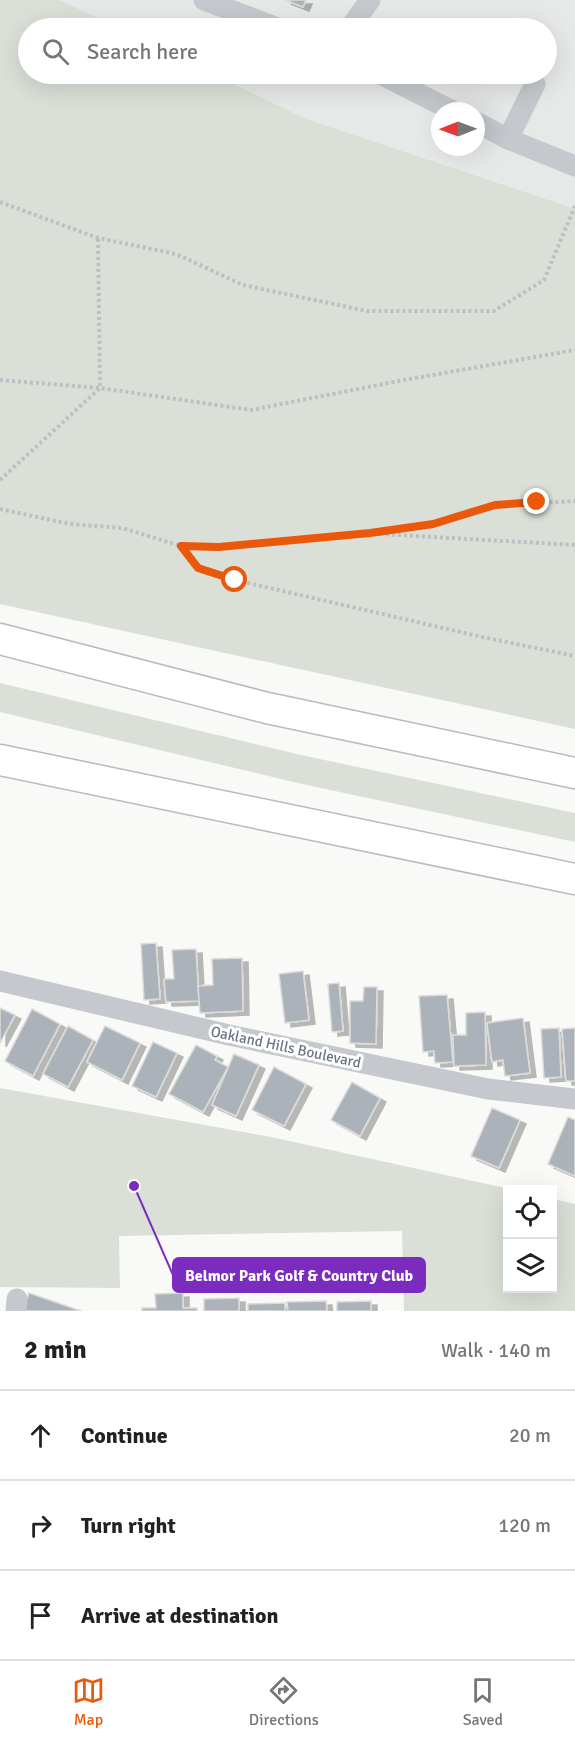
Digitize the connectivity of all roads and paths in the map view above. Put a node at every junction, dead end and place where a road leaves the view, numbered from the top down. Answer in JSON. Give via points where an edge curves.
{"nodes":[{"id":1,"x":204,"y":0,"type":"edge"},
{"id":2,"x":370,"y":0,"type":"edge"},
{"id":3,"x":252,"y":18,"type":"edge"},
{"id":4,"x":357,"y":18,"type":"edge"},
{"id":5,"x":400,"y":84,"type":"edge"},
{"id":6,"x":535,"y":84,"type":"dead end"},
{"id":7,"x":435,"y":102,"type":"edge"},
{"id":8,"x":485,"y":128,"type":"edge"},
{"id":9,"x":508,"y":139,"type":"junction"},
{"id":10,"x":575,"y":166,"type":"edge"},
{"id":11,"x":0,"y":202,"type":"edge"},
{"id":12,"x":575,"y":206,"type":"edge"},
{"id":13,"x":98,"y":238,"type":"junction"},
{"id":14,"x":575,"y":350,"type":"edge"},
{"id":15,"x":0,"y":380,"type":"edge"},
{"id":16,"x":100,"y":388,"type":"junction"},
{"id":17,"x":0,"y":480,"type":"edge"},
{"id":18,"x":575,"y":501,"type":"edge"},
{"id":19,"x":0,"y":509,"type":"edge"},
{"id":20,"x":370,"y":533,"type":"junction"},
{"id":21,"x":575,"y":545,"type":"edge"},
{"id":22,"x":181,"y":546,"type":"junction"},
{"id":23,"x":0,"y":639,"type":"edge"},
{"id":24,"x":575,"y":657,"type":"edge"},
{"id":25,"x":0,"y":755,"type":"edge"},
{"id":26,"x":0,"y":760,"type":"edge"},
{"id":27,"x":68,"y":772,"type":"junction"},
{"id":28,"x":575,"y":773,"type":"edge"},
{"id":29,"x":575,"y":879,"type":"edge"},
{"id":30,"x":0,"y":981,"type":"edge"},
{"id":31,"x":575,"y":1099,"type":"edge"}],
"edges":[{"from":1,"to":3,"type":"street"},
{"from":2,"to":4,"type":"street"},
{"from":5,"to":7,"type":"street"},
{"from":6,"to":9,"type":"street"},
{"from":8,"to":9,"type":"street"},
{"from":9,"to":10,"type":"street"},
{"from":11,"to":13,"type":"path"},
{"from":12,"to":13,"type":"path","via":[[544,280],[494,311],[367,311],[243,285],[176,254]]},
{"from":13,"to":16,"type":"path"},
{"from":14,"to":16,"type":"path","via":[[251,410]]},
{"from":15,"to":16,"type":"path"},
{"from":16,"to":17,"type":"path"},
{"from":18,"to":20,"type":"path","via":[[495,505],[433,524]]},
{"from":19,"to":22,"type":"path","via":[[70,525],[122,528]]},
{"from":20,"to":21,"type":"path"},
{"from":20,"to":22,"type":"path","via":[[219,547]]},
{"from":22,"to":24,"type":"path","via":[[198,568],[235,580]]},
{"from":23,"to":28,"type":"highway","via":[[267,708]]},
{"from":25,"to":27,"type":"highway"},
{"from":26,"to":27,"type":"highway"},
{"from":27,"to":29,"type":"highway"},
{"from":30,"to":31,"type":"street","name":"Oakland Hills Boulevard","via":[[229,1035],[477,1087]]}]}
